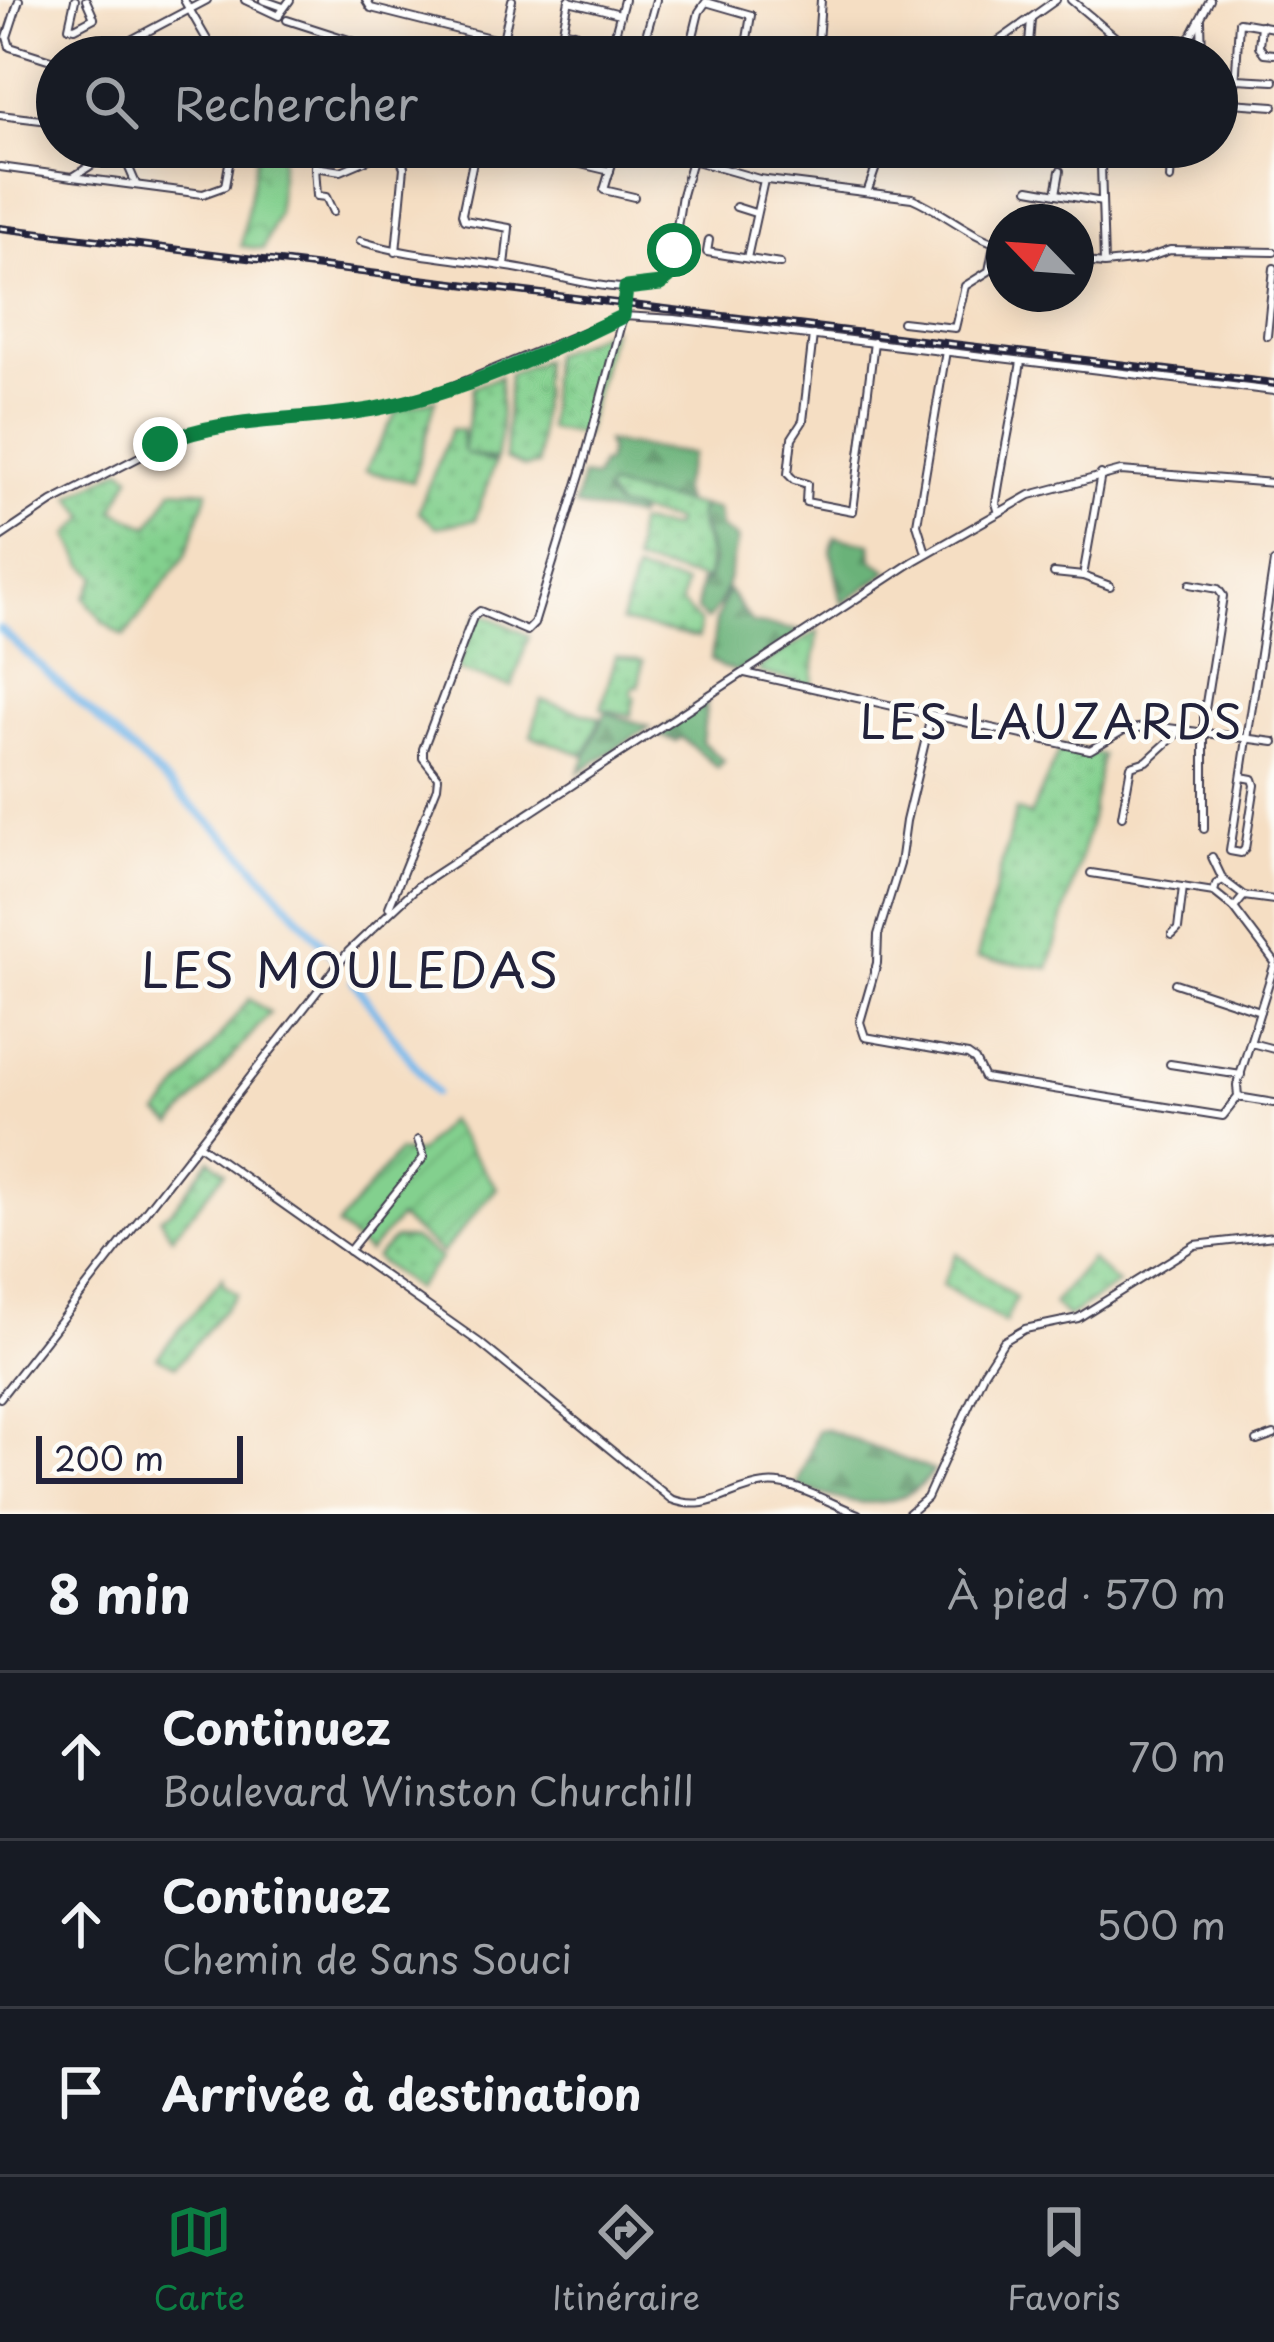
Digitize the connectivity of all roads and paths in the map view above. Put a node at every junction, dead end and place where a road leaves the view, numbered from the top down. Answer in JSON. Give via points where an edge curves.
{"nodes":[{"id":1,"x":19,"y":0,"type":"edge"},
{"id":2,"x":75,"y":0,"type":"edge"},
{"id":3,"x":86,"y":0,"type":"edge"},
{"id":4,"x":184,"y":0,"type":"edge"},
{"id":5,"x":207,"y":0,"type":"edge"},
{"id":6,"x":245,"y":0,"type":"edge"},
{"id":7,"x":263,"y":0,"type":"edge"},
{"id":8,"x":366,"y":0,"type":"edge"},
{"id":9,"x":512,"y":0,"type":"edge"},
{"id":10,"x":569,"y":0,"type":"edge"},
{"id":11,"x":624,"y":0,"type":"edge"},
{"id":12,"x":656,"y":0,"type":"edge"},
{"id":13,"x":819,"y":0,"type":"edge"},
{"id":14,"x":1056,"y":0,"type":"edge"},
{"id":15,"x":1072,"y":0,"type":"edge"},
{"id":16,"x":706,"y":2,"type":"edge"},
{"id":17,"x":1209,"y":3,"type":"edge"},
{"id":18,"x":287,"y":9,"type":"edge"},
{"id":19,"x":189,"y":10,"type":"junction"},
{"id":20,"x":620,"y":14,"type":"junction"},
{"id":21,"x":1031,"y":18,"type":"junction"},
{"id":22,"x":1202,"y":20,"type":"junction"},
{"id":23,"x":1261,"y":26,"type":"junction"},
{"id":24,"x":1274,"y":28,"type":"edge"},
{"id":25,"x":574,"y":33,"type":"dead end"},
{"id":26,"x":140,"y":36,"type":"edge"},
{"id":27,"x":204,"y":36,"type":"edge"},
{"id":28,"x":336,"y":36,"type":"edge"},
{"id":29,"x":482,"y":36,"type":"edge"},
{"id":30,"x":503,"y":36,"type":"edge"},
{"id":31,"x":614,"y":36,"type":"edge"},
{"id":32,"x":646,"y":36,"type":"edge"},
{"id":33,"x":693,"y":36,"type":"edge"},
{"id":34,"x":748,"y":36,"type":"edge"},
{"id":35,"x":818,"y":36,"type":"edge"},
{"id":36,"x":1006,"y":36,"type":"edge"},
{"id":37,"x":1030,"y":36,"type":"edge"},
{"id":38,"x":1114,"y":36,"type":"edge"},
{"id":39,"x":1192,"y":36,"type":"edge"},
{"id":40,"x":1202,"y":36,"type":"edge"},
{"id":41,"x":1238,"y":41,"type":"edge"},
{"id":42,"x":1274,"y":54,"type":"edge"},
{"id":43,"x":36,"y":55,"type":"edge"},
{"id":44,"x":1238,"y":79,"type":"edge"},
{"id":45,"x":1274,"y":81,"type":"edge"},
{"id":46,"x":1238,"y":104,"type":"edge"},
{"id":47,"x":1274,"y":106,"type":"edge"},
{"id":48,"x":0,"y":115,"type":"edge"},
{"id":49,"x":36,"y":119,"type":"edge"},
{"id":50,"x":0,"y":167,"type":"edge"},
{"id":51,"x":87,"y":168,"type":"edge"},
{"id":52,"x":129,"y":168,"type":"edge"},
{"id":53,"x":228,"y":168,"type":"edge"},
{"id":54,"x":315,"y":168,"type":"edge"},
{"id":55,"x":404,"y":168,"type":"edge"},
{"id":56,"x":472,"y":168,"type":"edge"},
{"id":57,"x":597,"y":168,"type":"edge"},
{"id":58,"x":611,"y":168,"type":"edge"},
{"id":59,"x":690,"y":168,"type":"edge"},
{"id":60,"x":721,"y":168,"type":"edge"},
{"id":61,"x":876,"y":168,"type":"edge"},
{"id":62,"x":1100,"y":168,"type":"edge"},
{"id":63,"x":1171,"y":168,"type":"edge"},
{"id":64,"x":610,"y":171,"type":"junction"},
{"id":65,"x":1060,"y":171,"type":"dead end"},
{"id":66,"x":74,"y":177,"type":"junction"},
{"id":67,"x":1170,"y":179,"type":"dead end"},
{"id":68,"x":764,"y":180,"type":"junction"},
{"id":69,"x":136,"y":184,"type":"junction"},
{"id":70,"x":1029,"y":189,"type":"dead end"},
{"id":71,"x":868,"y":190,"type":"junction"},
{"id":72,"x":1056,"y":194,"type":"junction"},
{"id":73,"x":634,"y":197,"type":"dead end"},
{"id":74,"x":1102,"y":202,"type":"junction"},
{"id":75,"x":736,"y":207,"type":"dead end"},
{"id":76,"x":333,"y":212,"type":"dead end"},
{"id":77,"x":756,"y":214,"type":"junction"},
{"id":78,"x":986,"y":239,"type":"edge"},
{"id":79,"x":709,"y":240,"type":"dead end"},
{"id":80,"x":361,"y":242,"type":"dead end"},
{"id":81,"x":1274,"y":242,"type":"edge"},
{"id":82,"x":395,"y":251,"type":"junction"},
{"id":83,"x":1274,"y":254,"type":"edge"},
{"id":84,"x":747,"y":259,"type":"junction"},
{"id":85,"x":1094,"y":263,"type":"edge"},
{"id":86,"x":780,"y":264,"type":"dead end"},
{"id":87,"x":1104,"y":264,"type":"junction"},
{"id":88,"x":505,"y":266,"type":"junction"},
{"id":89,"x":1274,"y":268,"type":"edge"},
{"id":90,"x":986,"y":273,"type":"edge"},
{"id":91,"x":626,"y":288,"type":"junction"},
{"id":92,"x":1272,"y":312,"type":"edge"},
{"id":93,"x":623,"y":316,"type":"junction"},
{"id":94,"x":902,"y":322,"type":"dead end"},
{"id":95,"x":813,"y":335,"type":"junction"},
{"id":96,"x":1267,"y":336,"type":"dead end"},
{"id":97,"x":874,"y":342,"type":"junction"},
{"id":98,"x":946,"y":351,"type":"junction"},
{"id":99,"x":1021,"y":361,"type":"junction"},
{"id":100,"x":1274,"y":391,"type":"edge"},
{"id":101,"x":1101,"y":474,"type":"junction"},
{"id":102,"x":1274,"y":483,"type":"edge"},
{"id":103,"x":998,"y":510,"type":"junction"},
{"id":104,"x":0,"y":537,"type":"edge"},
{"id":105,"x":927,"y":554,"type":"junction"},
{"id":106,"x":1274,"y":562,"type":"edge"},
{"id":107,"x":1054,"y":573,"type":"dead end"},
{"id":108,"x":1082,"y":576,"type":"junction"},
{"id":109,"x":1190,"y":584,"type":"dead end"},
{"id":110,"x":1110,"y":586,"type":"dead end"},
{"id":111,"x":745,"y":673,"type":"junction"},
{"id":112,"x":931,"y":717,"type":"junction"},
{"id":113,"x":1182,"y":729,"type":"junction"},
{"id":114,"x":1204,"y":732,"type":"junction"},
{"id":115,"x":1248,"y":738,"type":"junction"},
{"id":116,"x":1274,"y":742,"type":"edge"},
{"id":117,"x":1242,"y":777,"type":"junction"},
{"id":118,"x":1122,"y":816,"type":"dead end"},
{"id":119,"x":1204,"y":829,"type":"dead end"},
{"id":120,"x":1212,"y":857,"type":"dead end"},
{"id":121,"x":1091,"y":873,"type":"dead end"},
{"id":122,"x":402,"y":876,"type":"junction"},
{"id":123,"x":1223,"y":880,"type":"junction"},
{"id":124,"x":418,"y":886,"type":"junction"},
{"id":125,"x":1183,"y":887,"type":"junction"},
{"id":126,"x":1214,"y":892,"type":"junction"},
{"id":127,"x":1244,"y":896,"type":"junction"},
{"id":128,"x":1274,"y":900,"type":"edge"},
{"id":129,"x":1234,"y":908,"type":"junction"},
{"id":130,"x":384,"y":915,"type":"junction"},
{"id":131,"x":1172,"y":935,"type":"dead end"},
{"id":132,"x":1274,"y":963,"type":"edge"},
{"id":133,"x":1174,"y":983,"type":"dead end"},
{"id":134,"x":1260,"y":1011,"type":"junction"},
{"id":135,"x":1250,"y":1043,"type":"junction"},
{"id":136,"x":1274,"y":1049,"type":"edge"},
{"id":137,"x":1170,"y":1064,"type":"dead end"},
{"id":138,"x":1241,"y":1075,"type":"junction"},
{"id":139,"x":1238,"y":1097,"type":"junction"},
{"id":140,"x":1274,"y":1102,"type":"edge"},
{"id":141,"x":418,"y":1140,"type":"dead end"},
{"id":142,"x":199,"y":1145,"type":"junction"},
{"id":143,"x":1274,"y":1236,"type":"edge"},
{"id":144,"x":349,"y":1251,"type":"junction"},
{"id":145,"x":0,"y":1398,"type":"edge"},
{"id":146,"x":1274,"y":1435,"type":"edge"},
{"id":147,"x":1257,"y":1441,"type":"dead end"},
{"id":148,"x":858,"y":1514,"type":"edge"},
{"id":149,"x":908,"y":1514,"type":"edge"}],
"edges":[{"from":1,"to":43,"type":"street","via":[[10,47]]},
{"from":2,"to":3,"type":"street","via":[[75,28],[94,18]]},
{"from":4,"to":19,"type":"street"},
{"from":5,"to":19,"type":"street"},
{"from":6,"to":18,"type":"street"},
{"from":7,"to":18,"type":"street"},
{"from":8,"to":29,"type":"street","via":[[371,8]]},
{"from":9,"to":30,"type":"street"},
{"from":10,"to":20,"type":"street"},
{"from":10,"to":25,"type":"street","via":[[562,30]]},
{"from":11,"to":20,"type":"street"},
{"from":12,"to":32,"type":"street"},
{"from":13,"to":35,"type":"street"},
{"from":14,"to":21,"type":"street"},
{"from":15,"to":38,"type":"street"},
{"from":16,"to":33,"type":"street"},
{"from":16,"to":34,"type":"street","via":[[752,14]]},
{"from":17,"to":22,"type":"street"},
{"from":18,"to":28,"type":"street","via":[[299,24]]},
{"from":19,"to":26,"type":"street"},
{"from":19,"to":27,"type":"street"},
{"from":20,"to":31,"type":"street"},
{"from":21,"to":36,"type":"street"},
{"from":21,"to":37,"type":"street"},
{"from":22,"to":39,"type":"street"},
{"from":22,"to":40,"type":"street"},
{"from":23,"to":24,"type":"street"},
{"from":23,"to":41,"type":"street","via":[[1239,22]]},
{"from":23,"to":42,"type":"street","via":[[1259,46]]},
{"from":44,"to":45,"type":"street"},
{"from":46,"to":47,"type":"street"},
{"from":48,"to":49,"type":"street"},
{"from":50,"to":66,"type":"street"},
{"from":51,"to":66,"type":"street"},
{"from":52,"to":69,"type":"street"},
{"from":53,"to":69,"type":"street","via":[[216,192]]},
{"from":54,"to":76,"type":"street","via":[[317,196]]},
{"from":55,"to":82,"type":"street"},
{"from":56,"to":88,"type":"street","via":[[464,220],[508,228]]},
{"from":57,"to":64,"type":"street"},
{"from":58,"to":64,"type":"street"},
{"from":59,"to":91,"type":"street","via":[[669,277]]},
{"from":60,"to":68,"type":"street"},
{"from":61,"to":71,"type":"street"},
{"from":62,"to":74,"type":"street"},
{"from":63,"to":67,"type":"street"},
{"from":64,"to":73,"type":"street","via":[[604,190]]},
{"from":65,"to":72,"type":"street"},
{"from":66,"to":69,"type":"street"},
{"from":68,"to":71,"type":"street"},
{"from":68,"to":77,"type":"street"},
{"from":70,"to":72,"type":"street"},
{"from":71,"to":78,"type":"street","via":[[912,198]]},
{"from":72,"to":74,"type":"street"},
{"from":74,"to":87,"type":"street"},
{"from":75,"to":77,"type":"street"},
{"from":77,"to":84,"type":"street"},
{"from":79,"to":84,"type":"street","via":[[707,252]]},
{"from":80,"to":82,"type":"street"},
{"from":81,"to":83,"type":"street"},
{"from":82,"to":88,"type":"street"},
{"from":83,"to":87,"type":"street","via":[[1170,250]]},
{"from":84,"to":86,"type":"street"},
{"from":85,"to":87,"type":"street"},
{"from":88,"to":91,"type":"street"},
{"from":89,"to":92,"type":"street"},
{"from":90,"to":94,"type":"street","via":[[965,286],[955,328]]},
{"from":91,"to":93,"type":"street"},
{"from":92,"to":96,"type":"street"},
{"from":93,"to":95,"type":"street"},
{"from":93,"to":104,"type":"street","via":[[417,399],[184,434]]},
{"from":93,"to":122,"type":"street","via":[[534,624],[527,631],[480,611],[473,617],[423,749],[439,781]]},
{"from":95,"to":97,"type":"street"},
{"from":95,"to":97,"type":"street","via":[[788,474],[807,484],[806,502],[854,511]]},
{"from":97,"to":98,"type":"street"},
{"from":98,"to":99,"type":"street"},
{"from":98,"to":105,"type":"street","via":[[917,524]]},
{"from":99,"to":100,"type":"street"},
{"from":99,"to":103,"type":"street"},
{"from":101,"to":102,"type":"street"},
{"from":101,"to":103,"type":"street"},
{"from":101,"to":108,"type":"street"},
{"from":103,"to":105,"type":"street"},
{"from":105,"to":111,"type":"street"},
{"from":106,"to":115,"type":"street"},
{"from":107,"to":108,"type":"street"},
{"from":108,"to":110,"type":"street"},
{"from":109,"to":114,"type":"street","via":[[1222,591]]},
{"from":111,"to":112,"type":"street"},
{"from":111,"to":124,"type":"street"},
{"from":112,"to":113,"type":"street","via":[[1090,750],[1124,730]]},
{"from":112,"to":139,"type":"street","via":[[860,1031],[871,1041],[968,1054],[984,1078],[1216,1117]]},
{"from":113,"to":114,"type":"street"},
{"from":113,"to":118,"type":"street","via":[[1131,766]]},
{"from":114,"to":115,"type":"street"},
{"from":114,"to":119,"type":"street"},
{"from":115,"to":116,"type":"street"},
{"from":115,"to":117,"type":"street"},
{"from":117,"to":117,"type":"street","via":[[1230,851],[1241,853],[1255,784]]},
{"from":120,"to":123,"type":"street"},
{"from":121,"to":125,"type":"street"},
{"from":122,"to":124,"type":"street"},
{"from":122,"to":130,"type":"street"},
{"from":123,"to":126,"type":"street"},
{"from":123,"to":127,"type":"street"},
{"from":124,"to":130,"type":"street"},
{"from":125,"to":126,"type":"street"},
{"from":125,"to":131,"type":"street"},
{"from":126,"to":129,"type":"street"},
{"from":127,"to":128,"type":"street"},
{"from":127,"to":129,"type":"street"},
{"from":129,"to":132,"type":"street"},
{"from":130,"to":142,"type":"street"},
{"from":132,"to":134,"type":"street"},
{"from":133,"to":134,"type":"street"},
{"from":134,"to":135,"type":"street"},
{"from":135,"to":136,"type":"street"},
{"from":135,"to":138,"type":"street"},
{"from":137,"to":138,"type":"street"},
{"from":138,"to":139,"type":"street"},
{"from":139,"to":140,"type":"street"},
{"from":141,"to":144,"type":"street","via":[[424,1157]]},
{"from":142,"to":144,"type":"street"},
{"from":142,"to":145,"type":"street"},
{"from":143,"to":149,"type":"street","via":[[1195,1245],[1078,1318],[1004,1341],[926,1498]]},
{"from":144,"to":148,"type":"street","via":[[480,1343],[671,1499],[703,1506],[774,1483]]},
{"from":146,"to":147,"type":"street"}]}
